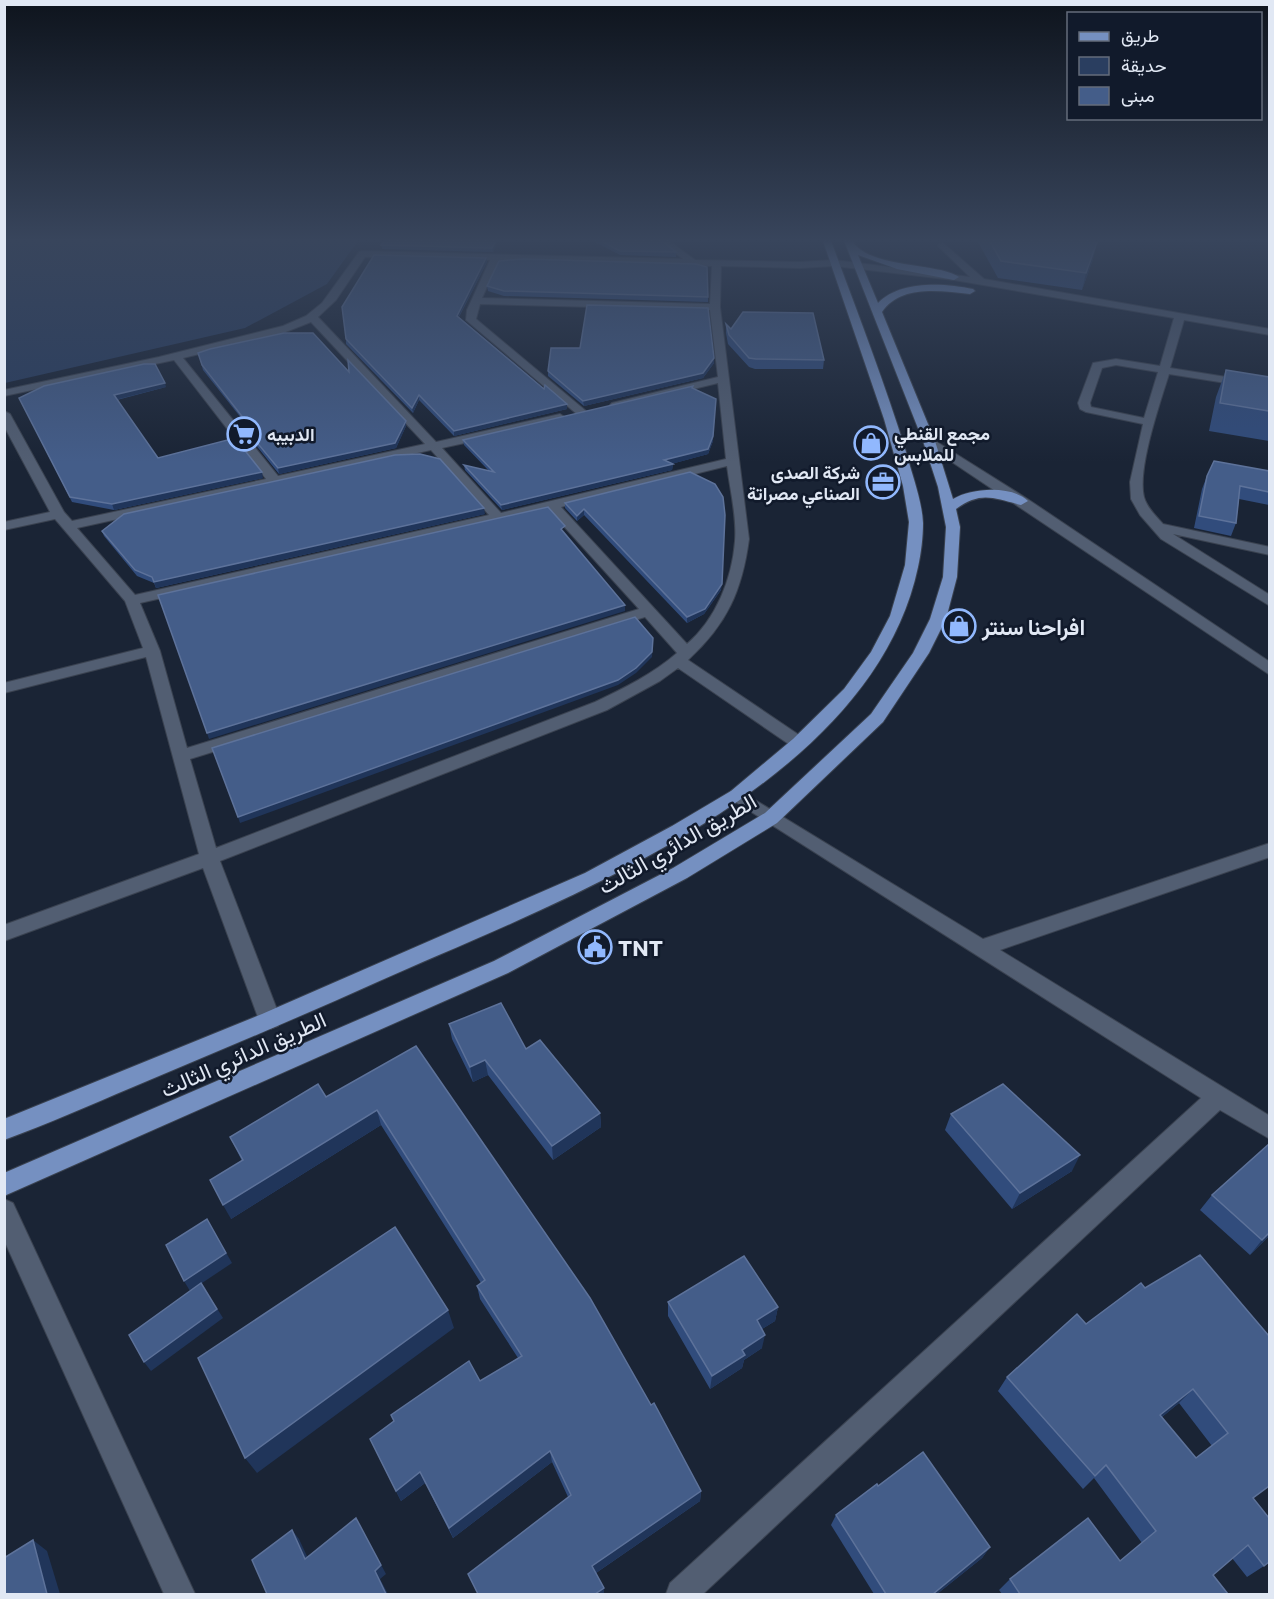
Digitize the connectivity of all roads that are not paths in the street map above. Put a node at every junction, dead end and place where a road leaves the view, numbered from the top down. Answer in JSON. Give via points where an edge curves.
{"nodes":[{"id":1,"x":317,"y":313,"type":"edge"},
{"id":2,"x":473,"y":313,"type":"edge"},
{"id":3,"x":716,"y":313,"type":"edge"},
{"id":4,"x":852,"y":313,"type":"edge"},
{"id":5,"x":1121,"y":313,"type":"edge"},
{"id":6,"x":876,"y":314,"type":"edge"},
{"id":7,"x":312,"y":317,"type":"junction"},
{"id":8,"x":1178,"y":325,"type":"junction"},
{"id":9,"x":1200,"y":331,"type":"dead end"},
{"id":10,"x":1269,"y":332,"type":"edge"},
{"id":11,"x":1269,"y":343,"type":"edge"},
{"id":12,"x":176,"y":356,"type":"junction"},
{"id":13,"x":1165,"y":370,"type":"junction"},
{"id":14,"x":722,"y":379,"type":"junction"},
{"id":15,"x":1269,"y":387,"type":"edge"},
{"id":16,"x":4,"y":393,"type":"edge"},
{"id":17,"x":594,"y":410,"type":"junction"},
{"id":18,"x":4,"y":414,"type":"edge"},
{"id":19,"x":1149,"y":422,"type":"junction"},
{"id":20,"x":929,"y":441,"type":"junction"},
{"id":21,"x":434,"y":446,"type":"junction"},
{"id":22,"x":733,"y":460,"type":"junction"},
{"id":23,"x":274,"y":480,"type":"junction"},
{"id":24,"x":1021,"y":501,"type":"junction"},
{"id":25,"x":552,"y":505,"type":"junction"},
{"id":26,"x":950,"y":507,"type":"junction"},
{"id":27,"x":498,"y":517,"type":"junction"},
{"id":28,"x":64,"y":520,"type":"junction"},
{"id":29,"x":4,"y":526,"type":"edge"},
{"id":30,"x":1157,"y":526,"type":"junction"},
{"id":31,"x":1211,"y":538,"type":"junction"},
{"id":32,"x":1269,"y":551,"type":"edge"},
{"id":33,"x":1200,"y":558,"type":"junction"},
{"id":34,"x":1250,"y":589,"type":"junction"},
{"id":35,"x":1269,"y":593,"type":"edge"},
{"id":36,"x":132,"y":600,"type":"junction"},
{"id":37,"x":1269,"y":602,"type":"edge"},
{"id":38,"x":649,"y":610,"type":"junction"},
{"id":39,"x":152,"y":651,"type":"junction"},
{"id":40,"x":682,"y":657,"type":"junction"},
{"id":41,"x":1269,"y":670,"type":"edge"},
{"id":42,"x":4,"y":688,"type":"edge"},
{"id":43,"x":799,"y":743,"type":"junction"},
{"id":44,"x":182,"y":756,"type":"junction"},
{"id":45,"x":737,"y":795,"type":"junction"},
{"id":46,"x":771,"y":818,"type":"junction"},
{"id":47,"x":1269,"y":850,"type":"edge"},
{"id":48,"x":209,"y":858,"type":"junction"},
{"id":49,"x":4,"y":933,"type":"edge"},
{"id":50,"x":981,"y":948,"type":"junction"},
{"id":51,"x":270,"y":1020,"type":"junction"},
{"id":52,"x":1218,"y":1097,"type":"junction"},
{"id":53,"x":1269,"y":1129,"type":"edge"},
{"id":54,"x":4,"y":1130,"type":"edge"},
{"id":55,"x":4,"y":1185,"type":"edge"},
{"id":56,"x":4,"y":1211,"type":"edge"},
{"id":57,"x":180,"y":1594,"type":"edge"},
{"id":58,"x":681,"y":1594,"type":"edge"}],
"edges":[{"from":1,"to":7,"type":"street"},
{"from":2,"to":17,"type":"street","via":[[471,320],[478,328]]},
{"from":3,"to":14,"type":"street"},
{"from":4,"to":43,"type":"main road","name":"الطريق الدائري الثالث","via":[[890,419],[916,522],[912,565],[897,616],[879,652],[850,693]]},
{"from":5,"to":8,"type":"street"},
{"from":6,"to":20,"type":"main road","name":"الطريق الدائري الثالث"},
{"from":7,"to":12,"type":"street","via":[[274,332]]},
{"from":7,"to":21,"type":"street"},
{"from":8,"to":10,"type":"street"},
{"from":8,"to":13,"type":"street"},
{"from":9,"to":11,"type":"street"},
{"from":12,"to":16,"type":"street"},
{"from":12,"to":23,"type":"street"},
{"from":13,"to":15,"type":"street"},
{"from":13,"to":19,"type":"street"},
{"from":13,"to":19,"type":"street","via":[[1100,363],[1084,403],[1092,411]]},
{"from":14,"to":17,"type":"street"},
{"from":14,"to":22,"type":"street"},
{"from":17,"to":21,"type":"street"},
{"from":18,"to":28,"type":"street"},
{"from":19,"to":30,"type":"street","via":[[1137,490],[1141,506]]},
{"from":20,"to":24,"type":"street"},
{"from":20,"to":26,"type":"main road","name":"الطريق الدائري الثالث"},
{"from":21,"to":23,"type":"street"},
{"from":21,"to":27,"type":"street"},
{"from":22,"to":25,"type":"street"},
{"from":22,"to":40,"type":"street","via":[[742,539],[740,563],[718,619]]},
{"from":23,"to":28,"type":"street"},
{"from":24,"to":26,"type":"main road","via":[[975,492]]},
{"from":24,"to":41,"type":"street"},
{"from":25,"to":27,"type":"street"},
{"from":25,"to":38,"type":"street"},
{"from":26,"to":46,"type":"main road","name":"الطريق الدائري الثالث","via":[[950,577],[938,619],[921,652],[877,718]]},
{"from":27,"to":36,"type":"street"},
{"from":28,"to":29,"type":"street"},
{"from":28,"to":36,"type":"street"},
{"from":30,"to":31,"type":"street"},
{"from":30,"to":33,"type":"street"},
{"from":31,"to":32,"type":"street"},
{"from":31,"to":33,"type":"street"},
{"from":33,"to":34,"type":"street"},
{"from":34,"to":35,"type":"street"},
{"from":34,"to":37,"type":"street"},
{"from":36,"to":39,"type":"street"},
{"from":38,"to":40,"type":"street"},
{"from":38,"to":44,"type":"street"},
{"from":39,"to":42,"type":"street"},
{"from":39,"to":44,"type":"street"},
{"from":40,"to":43,"type":"street"},
{"from":40,"to":48,"type":"street","via":[[645,685],[601,706]]},
{"from":43,"to":45,"type":"main road","name":"الطريق الدائري الثالث"},
{"from":44,"to":48,"type":"street"},
{"from":45,"to":46,"type":"street"},
{"from":45,"to":51,"type":"main road","name":"الطريق الدائري الثالث","via":[[592,878]]},
{"from":46,"to":50,"type":"street"},
{"from":46,"to":55,"type":"main road","name":"الطريق الدائري الثالث","via":[[680,873],[501,967]]},
{"from":47,"to":50,"type":"street"},
{"from":48,"to":49,"type":"street"},
{"from":48,"to":51,"type":"street"},
{"from":50,"to":52,"type":"street"},
{"from":51,"to":54,"type":"main road","name":"الطريق الدائري الثالث"},
{"from":52,"to":53,"type":"street"},
{"from":52,"to":58,"type":"street"},
{"from":56,"to":57,"type":"street"}]}
